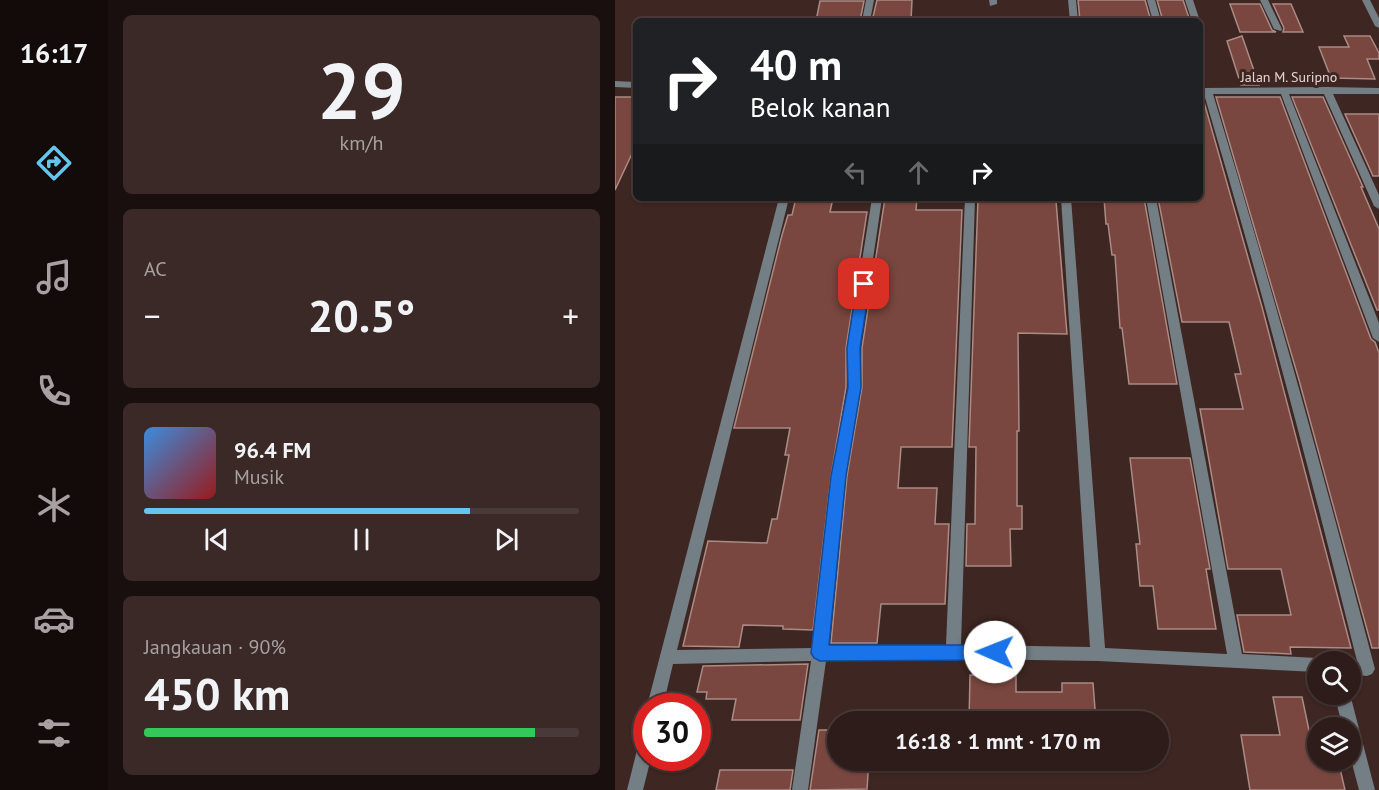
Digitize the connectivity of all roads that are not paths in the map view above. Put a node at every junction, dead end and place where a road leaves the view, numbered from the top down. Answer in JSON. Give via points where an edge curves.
{"nodes":[{"id":1,"x":870,"y":0,"type":"edge"},
{"id":2,"x":1072,"y":0,"type":"edge"},
{"id":3,"x":1151,"y":0,"type":"edge"},
{"id":4,"x":1189,"y":0,"type":"edge"},
{"id":5,"x":1265,"y":0,"type":"edge"},
{"id":6,"x":1366,"y":0,"type":"edge"},
{"id":7,"x":867,"y":18,"type":"edge"},
{"id":8,"x":1074,"y":18,"type":"edge"},
{"id":9,"x":1156,"y":18,"type":"edge"},
{"id":10,"x":1195,"y":18,"type":"edge"},
{"id":11,"x":1379,"y":26,"type":"edge"},
{"id":12,"x":1278,"y":29,"type":"dead end"},
{"id":13,"x":615,"y":84,"type":"edge"},
{"id":14,"x":633,"y":85,"type":"edge"},
{"id":15,"x":1327,"y":90,"type":"junction"},
{"id":16,"x":1204,"y":91,"type":"edge"},
{"id":17,"x":1284,"y":91,"type":"junction"},
{"id":18,"x":1379,"y":92,"type":"edge"},
{"id":19,"x":783,"y":201,"type":"edge"},
{"id":20,"x":877,"y":201,"type":"edge"},
{"id":21,"x":971,"y":201,"type":"edge"},
{"id":22,"x":1066,"y":201,"type":"edge"},
{"id":23,"x":1152,"y":201,"type":"edge"},
{"id":24,"x":1379,"y":206,"type":"edge"},
{"id":25,"x":1379,"y":338,"type":"edge"},
{"id":26,"x":953,"y":652,"type":"junction"},
{"id":27,"x":820,"y":653,"type":"junction"},
{"id":28,"x":1098,"y":654,"type":"junction"},
{"id":29,"x":668,"y":657,"type":"junction"},
{"id":30,"x":1236,"y":662,"type":"junction"},
{"id":31,"x":1307,"y":665,"type":"edge"},
{"id":32,"x":1361,"y":668,"type":"edge"},
{"id":33,"x":658,"y":693,"type":"edge"},
{"id":34,"x":1345,"y":705,"type":"edge"},
{"id":35,"x":640,"y":771,"type":"edge"},
{"id":36,"x":635,"y":790,"type":"edge"},
{"id":37,"x":800,"y":790,"type":"edge"},
{"id":38,"x":1367,"y":790,"type":"edge"}],
"edges":[{"from":1,"to":7,"type":"street"},
{"from":2,"to":8,"type":"street"},
{"from":3,"to":9,"type":"street"},
{"from":4,"to":10,"type":"street"},
{"from":5,"to":12,"type":"street"},
{"from":6,"to":11,"type":"street"},
{"from":13,"to":14,"type":"street"},
{"from":15,"to":17,"type":"street","name":"Jalan M. Suripno"},
{"from":15,"to":18,"type":"street","name":"Jalan M. Suripno"},
{"from":15,"to":24,"type":"street"},
{"from":16,"to":17,"type":"street","name":"Jalan M. Suripno"},
{"from":16,"to":32,"type":"street","via":[[1267,288],[1313,452],[1367,669]]},
{"from":17,"to":25,"type":"street"},
{"from":19,"to":29,"type":"street"},
{"from":20,"to":27,"type":"street","via":[[854,348],[854,387],[839,476]]},
{"from":21,"to":26,"type":"street"},
{"from":22,"to":28,"type":"street"},
{"from":23,"to":30,"type":"street"},
{"from":26,"to":27,"type":"street"},
{"from":26,"to":28,"type":"street"},
{"from":27,"to":29,"type":"street"},
{"from":27,"to":37,"type":"street"},
{"from":28,"to":30,"type":"street"},
{"from":29,"to":33,"type":"street"},
{"from":30,"to":31,"type":"street"},
{"from":34,"to":38,"type":"street"},
{"from":35,"to":36,"type":"street"}]}
